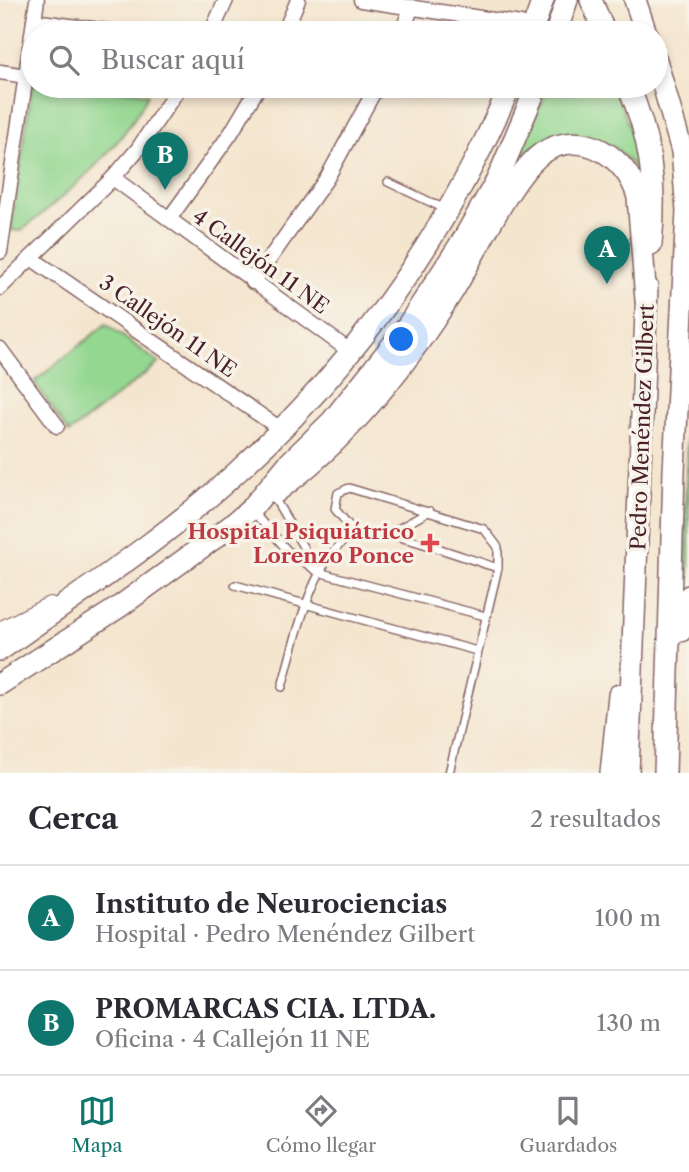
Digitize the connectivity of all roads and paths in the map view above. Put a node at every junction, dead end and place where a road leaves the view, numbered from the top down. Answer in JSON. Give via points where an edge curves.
{"nodes":[{"id":1,"x":37,"y":0,"type":"edge"},
{"id":2,"x":226,"y":0,"type":"edge"},
{"id":3,"x":298,"y":0,"type":"edge"},
{"id":4,"x":361,"y":0,"type":"edge"},
{"id":5,"x":527,"y":0,"type":"edge"},
{"id":6,"x":543,"y":0,"type":"edge"},
{"id":7,"x":567,"y":0,"type":"edge"},
{"id":8,"x":591,"y":0,"type":"edge"},
{"id":9,"x":635,"y":0,"type":"edge"},
{"id":10,"x":412,"y":7,"type":"junction"},
{"id":11,"x":34,"y":21,"type":"edge"},
{"id":12,"x":216,"y":21,"type":"edge"},
{"id":13,"x":289,"y":21,"type":"edge"},
{"id":14,"x":406,"y":21,"type":"edge"},
{"id":15,"x":480,"y":21,"type":"edge"},
{"id":16,"x":524,"y":21,"type":"edge"},
{"id":17,"x":529,"y":21,"type":"edge"},
{"id":18,"x":560,"y":21,"type":"edge"},
{"id":19,"x":599,"y":21,"type":"edge"},
{"id":20,"x":642,"y":21,"type":"edge"},
{"id":21,"x":0,"y":72,"type":"edge"},
{"id":22,"x":21,"y":75,"type":"edge"},
{"id":23,"x":668,"y":95,"type":"edge"},
{"id":24,"x":22,"y":98,"type":"edge"},
{"id":25,"x":172,"y":98,"type":"edge"},
{"id":26,"x":251,"y":98,"type":"edge"},
{"id":27,"x":370,"y":98,"type":"edge"},
{"id":28,"x":500,"y":98,"type":"edge"},
{"id":29,"x":505,"y":98,"type":"edge"},
{"id":30,"x":532,"y":98,"type":"edge"},
{"id":31,"x":632,"y":98,"type":"edge"},
{"id":32,"x":490,"y":133,"type":"junction"},
{"id":33,"x":686,"y":150,"type":"edge"},
{"id":34,"x":113,"y":178,"type":"junction"},
{"id":35,"x":388,"y":182,"type":"dead end"},
{"id":36,"x":5,"y":187,"type":"edge"},
{"id":37,"x":449,"y":211,"type":"junction"},
{"id":38,"x":169,"y":219,"type":"junction"},
{"id":39,"x":0,"y":252,"type":"edge"},
{"id":40,"x":32,"y":258,"type":"junction"},
{"id":41,"x":687,"y":262,"type":"edge"},
{"id":42,"x":253,"y":282,"type":"junction"},
{"id":43,"x":0,"y":288,"type":"edge"},
{"id":44,"x":646,"y":300,"type":"junction"},
{"id":45,"x":0,"y":349,"type":"edge"},
{"id":46,"x":351,"y":352,"type":"junction"},
{"id":47,"x":57,"y":426,"type":"dead end"},
{"id":48,"x":282,"y":430,"type":"junction"},
{"id":49,"x":272,"y":494,"type":"junction"},
{"id":50,"x":251,"y":509,"type":"junction"},
{"id":51,"x":430,"y":511,"type":"junction"},
{"id":52,"x":356,"y":534,"type":"junction"},
{"id":53,"x":387,"y":535,"type":"junction"},
{"id":54,"x":638,"y":555,"type":"junction"},
{"id":55,"x":498,"y":568,"type":"junction"},
{"id":56,"x":318,"y":572,"type":"junction"},
{"id":57,"x":235,"y":585,"type":"dead end"},
{"id":58,"x":88,"y":587,"type":"junction"},
{"id":59,"x":689,"y":596,"type":"edge"},
{"id":60,"x":307,"y":605,"type":"junction"},
{"id":61,"x":485,"y":615,"type":"junction"},
{"id":62,"x":0,"y":631,"type":"edge"},
{"id":63,"x":0,"y":650,"type":"edge"},
{"id":64,"x":477,"y":651,"type":"junction"},
{"id":65,"x":0,"y":684,"type":"edge"},
{"id":66,"x":282,"y":687,"type":"dead end"},
{"id":67,"x":667,"y":702,"type":"junction"},
{"id":68,"x":449,"y":773,"type":"edge"},
{"id":69,"x":611,"y":773,"type":"edge"},
{"id":70,"x":628,"y":773,"type":"edge"},
{"id":71,"x":665,"y":773,"type":"edge"}],
"edges":[{"from":1,"to":11,"type":"street"},
{"from":2,"to":12,"type":"street"},
{"from":3,"to":13,"type":"street"},
{"from":4,"to":10,"type":"street"},
{"from":5,"to":16,"type":"main road"},
{"from":6,"to":17,"type":"main road"},
{"from":7,"to":18,"type":"main road"},
{"from":8,"to":19,"type":"main road"},
{"from":9,"to":20,"type":"main road"},
{"from":10,"to":14,"type":"street"},
{"from":10,"to":15,"type":"street"},
{"from":21,"to":22,"type":"street"},
{"from":23,"to":33,"type":"main road","name":"Pedro Menéndez Gilbert"},
{"from":24,"to":36,"type":"street"},
{"from":25,"to":34,"type":"street"},
{"from":26,"to":38,"type":"street"},
{"from":27,"to":42,"type":"street","via":[[327,178]]},
{"from":28,"to":32,"type":"main road"},
{"from":29,"to":32,"type":"main road"},
{"from":30,"to":50,"type":"main road","via":[[498,178],[413,318],[368,377]]},
{"from":31,"to":44,"type":"main road","name":"Pedro Menéndez Gilbert","via":[[646,135],[653,181]]},
{"from":32,"to":37,"type":"main road"},
{"from":33,"to":41,"type":"main road","name":"Pedro Menéndez Gilbert"},
{"from":34,"to":38,"type":"street","name":"4 Callejón 11 NE"},
{"from":34,"to":40,"type":"street"},
{"from":35,"to":37,"type":"lane"},
{"from":36,"to":39,"type":"street"},
{"from":37,"to":46,"type":"main road","via":[[391,301]]},
{"from":38,"to":42,"type":"street","name":"4 Callejón 11 NE"},
{"from":40,"to":43,"type":"street"},
{"from":40,"to":48,"type":"street","name":"3 Callejón 11 NE"},
{"from":41,"to":67,"type":"main road","name":"Pedro Menéndez Gilbert"},
{"from":42,"to":46,"type":"street","name":"4 Callejón 11 NE"},
{"from":44,"to":49,"type":"main road","via":[[638,197],[624,166],[586,145],[544,152],[517,182],[451,295],[382,389],[344,434]]},
{"from":44,"to":54,"type":"main road","name":"Pedro Menéndez Gilbert"},
{"from":45,"to":47,"type":"street"},
{"from":46,"to":48,"type":"main road"},
{"from":48,"to":58,"type":"main road","via":[[188,514]]},
{"from":49,"to":50,"type":"main road"},
{"from":49,"to":56,"type":"lane"},
{"from":50,"to":56,"type":"lane","via":[[288,551]]},
{"from":50,"to":65,"type":"main road","via":[[181,565]]},
{"from":51,"to":52,"type":"lane","via":[[345,489],[336,498],[335,509]]},
{"from":51,"to":53,"type":"lane"},
{"from":51,"to":55,"type":"lane","via":[[484,529],[498,547]]},
{"from":52,"to":53,"type":"lane"},
{"from":52,"to":56,"type":"lane"},
{"from":53,"to":55,"type":"lane"},
{"from":54,"to":69,"type":"main road"},
{"from":54,"to":70,"type":"main road","name":"Pedro Menéndez Gilbert"},
{"from":55,"to":61,"type":"lane"},
{"from":56,"to":60,"type":"lane"},
{"from":56,"to":61,"type":"lane"},
{"from":57,"to":60,"type":"lane"},
{"from":58,"to":62,"type":"street"},
{"from":58,"to":63,"type":"main road"},
{"from":59,"to":67,"type":"main road","via":[[682,612],[681,644]]},
{"from":60,"to":64,"type":"lane"},
{"from":60,"to":66,"type":"lane"},
{"from":61,"to":64,"type":"lane"},
{"from":64,"to":68,"type":"lane"},
{"from":67,"to":71,"type":"main road","name":"Pedro Menéndez Gilbert"}]}
